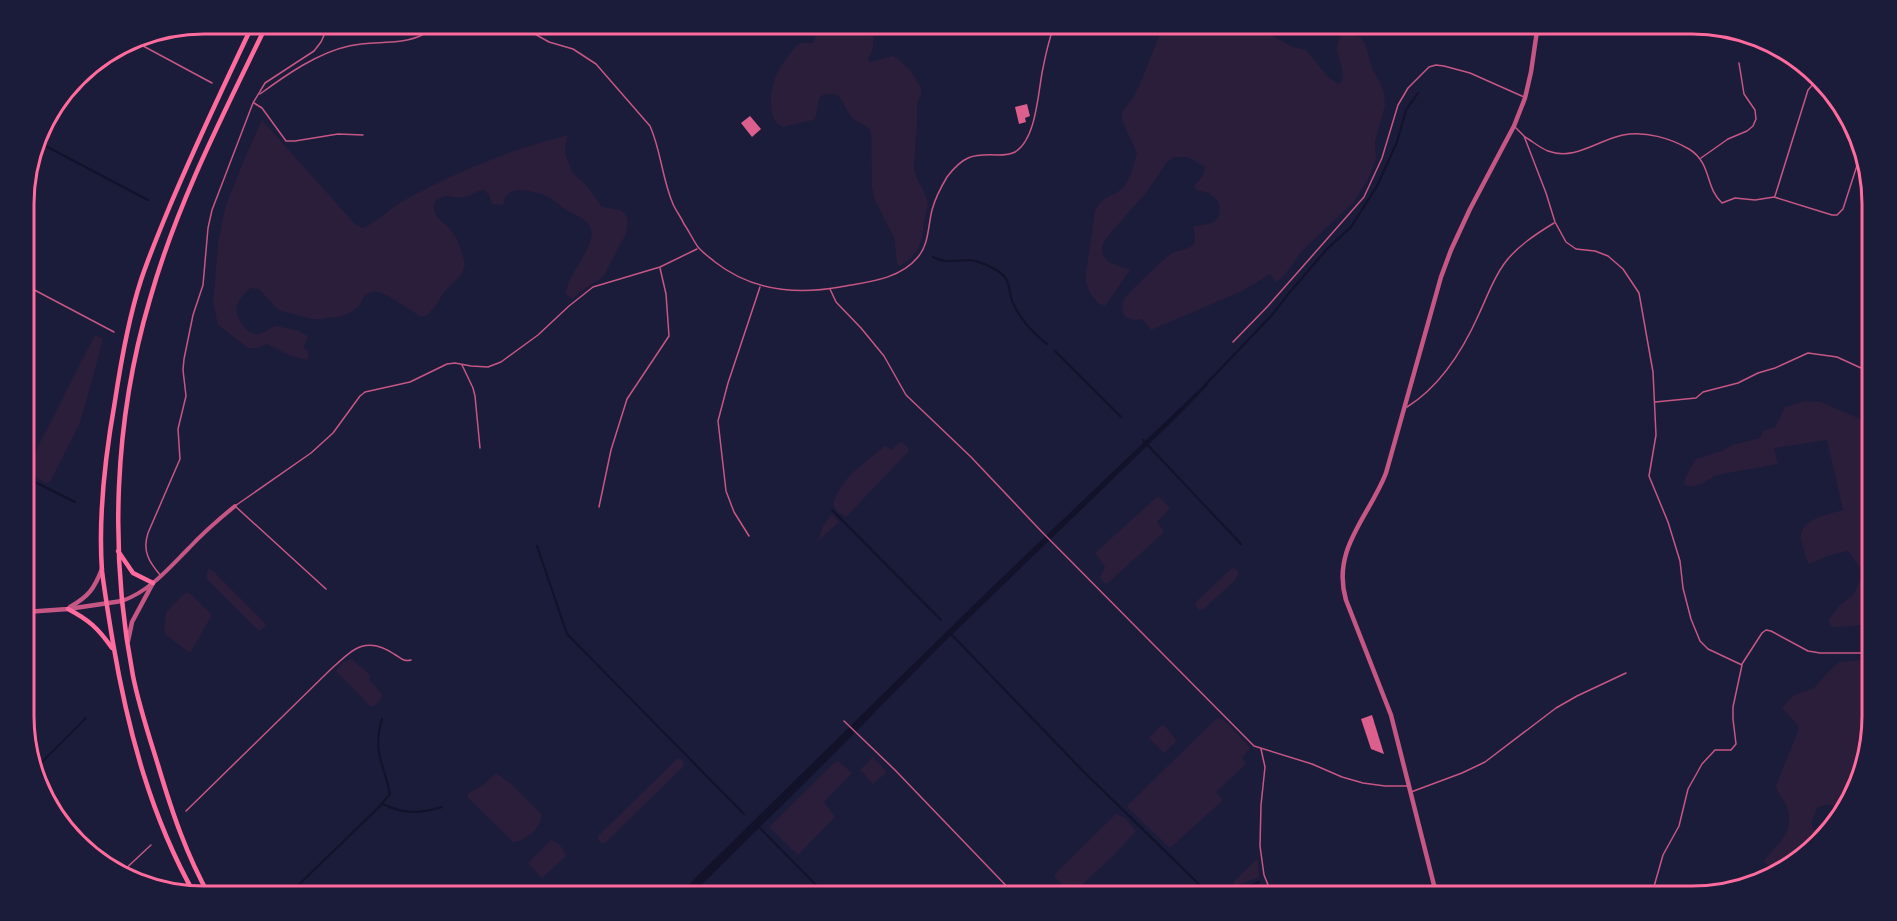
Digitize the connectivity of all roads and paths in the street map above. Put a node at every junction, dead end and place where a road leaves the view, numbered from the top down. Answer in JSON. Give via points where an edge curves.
{"nodes":[{"id":1,"x":248,"y":35,"type":"edge"},
{"id":2,"x":262,"y":35,"type":"edge"},
{"id":3,"x":324,"y":35,"type":"edge"},
{"id":4,"x":420,"y":35,"type":"edge"},
{"id":5,"x":537,"y":35,"type":"edge"},
{"id":6,"x":1051,"y":35,"type":"edge"},
{"id":7,"x":1536,"y":35,"type":"edge"},
{"id":8,"x":143,"y":46,"type":"edge"},
{"id":9,"x":1739,"y":63,"type":"dead end"},
{"id":10,"x":212,"y":83,"type":"dead end"},
{"id":11,"x":1812,"y":85,"type":"edge"},
{"id":12,"x":260,"y":94,"type":"junction"},
{"id":13,"x":1525,"y":98,"type":"junction"},
{"id":14,"x":253,"y":103,"type":"junction"},
{"id":15,"x":1514,"y":126,"type":"junction"},
{"id":16,"x":363,"y":135,"type":"dead end"},
{"id":17,"x":1524,"y":136,"type":"junction"},
{"id":18,"x":1700,"y":159,"type":"junction"},
{"id":19,"x":1858,"y":164,"type":"edge"},
{"id":20,"x":1774,"y":197,"type":"junction"},
{"id":21,"x":1555,"y":222,"type":"junction"},
{"id":22,"x":699,"y":248,"type":"junction"},
{"id":23,"x":660,"y":267,"type":"junction"},
{"id":24,"x":761,"y":286,"type":"junction"},
{"id":25,"x":830,"y":289,"type":"junction"},
{"id":26,"x":35,"y":290,"type":"edge"},
{"id":27,"x":114,"y":332,"type":"dead end"},
{"id":28,"x":1233,"y":342,"type":"dead end"},
{"id":29,"x":462,"y":364,"type":"junction"},
{"id":30,"x":1862,"y":368,"type":"edge"},
{"id":31,"x":1654,"y":402,"type":"junction"},
{"id":32,"x":1403,"y":410,"type":"junction"},
{"id":33,"x":480,"y":448,"type":"dead end"},
{"id":34,"x":235,"y":506,"type":"junction"},
{"id":35,"x":599,"y":507,"type":"dead end"},
{"id":36,"x":749,"y":536,"type":"dead end"},
{"id":37,"x":118,"y":550,"type":"junction"},
{"id":38,"x":102,"y":569,"type":"junction"},
{"id":39,"x":161,"y":576,"type":"junction"},
{"id":40,"x":153,"y":584,"type":"junction"},
{"id":41,"x":326,"y":588,"type":"dead end"},
{"id":42,"x":122,"y":601,"type":"junction"},
{"id":43,"x":107,"y":604,"type":"junction"},
{"id":44,"x":68,"y":609,"type":"junction"},
{"id":45,"x":35,"y":611,"type":"edge"},
{"id":46,"x":128,"y":643,"type":"junction"},
{"id":47,"x":114,"y":650,"type":"junction"},
{"id":48,"x":1862,"y":653,"type":"edge"},
{"id":49,"x":411,"y":660,"type":"dead end"},
{"id":50,"x":1742,"y":665,"type":"junction"},
{"id":51,"x":1626,"y":673,"type":"dead end"},
{"id":52,"x":844,"y":721,"type":"dead end"},
{"id":53,"x":1261,"y":749,"type":"junction"},
{"id":54,"x":1410,"y":789,"type":"junction"},
{"id":55,"x":186,"y":811,"type":"dead end"},
{"id":56,"x":151,"y":845,"type":"dead end"},
{"id":57,"x":127,"y":867,"type":"edge"},
{"id":58,"x":190,"y":885,"type":"edge"},
{"id":59,"x":204,"y":886,"type":"edge"},
{"id":60,"x":1006,"y":886,"type":"edge"},
{"id":61,"x":1268,"y":886,"type":"edge"},
{"id":62,"x":1434,"y":886,"type":"edge"},
{"id":63,"x":1654,"y":886,"type":"edge"}],
"edges":[{"from":1,"to":38,"type":"main road","via":[[177,189],[134,304],[123,348],[104,483]]},
{"from":2,"to":37,"type":"main road","via":[[201,164],[149,299],[127,409],[119,487]]},
{"from":3,"to":12,"type":"lane","via":[[314,51],[268,80]]},
{"from":4,"to":12,"type":"lane","via":[[333,51],[291,72]]},
{"from":5,"to":22,"type":"lane","via":[[573,49],[596,64],[650,126],[673,205]]},
{"from":6,"to":25,"type":"lane","via":[[1034,119],[1022,146],[1014,153],[973,156],[954,168],[936,197],[925,248],[908,266],[878,281]]},
{"from":7,"to":13,"type":"street"},
{"from":8,"to":10,"type":"lane"},
{"from":9,"to":18,"type":"lane","via":[[1744,94],[1756,119],[1747,131]]},
{"from":11,"to":20,"type":"lane"},
{"from":12,"to":14,"type":"lane"},
{"from":13,"to":15,"type":"street"},
{"from":13,"to":28,"type":"lane","via":[[1470,73],[1444,66],[1429,67],[1398,105],[1382,158],[1364,196]]},
{"from":14,"to":16,"type":"lane","via":[[262,108],[286,141]]},
{"from":14,"to":39,"type":"lane","via":[[212,210],[204,278],[184,359],[186,396],[178,429],[180,459],[146,540],[147,558]]},
{"from":15,"to":17,"type":"lane"},
{"from":15,"to":32,"type":"street","via":[[1451,249]]},
{"from":17,"to":18,"type":"lane","via":[[1547,151],[1560,154],[1575,153],[1622,135],[1643,133],[1691,150]]},
{"from":17,"to":21,"type":"lane"},
{"from":18,"to":20,"type":"lane","via":[[1715,197],[1722,203],[1735,198]]},
{"from":19,"to":20,"type":"lane","via":[[1845,205],[1837,215]]},
{"from":21,"to":31,"type":"lane","via":[[1569,246],[1608,256],[1635,286],[1651,361]]},
{"from":21,"to":32,"type":"lane","via":[[1505,262],[1472,330],[1445,373],[1427,393]]},
{"from":22,"to":23,"type":"lane"},
{"from":22,"to":24,"type":"lane","via":[[734,275]]},
{"from":23,"to":29,"type":"lane","via":[[593,287],[501,362],[488,367]]},
{"from":23,"to":35,"type":"lane","via":[[669,336],[627,399]]},
{"from":24,"to":25,"type":"lane"},
{"from":24,"to":36,"type":"lane","via":[[718,421],[726,491]]},
{"from":25,"to":53,"type":"lane","via":[[836,303],[884,356],[906,395]]},
{"from":26,"to":27,"type":"lane"},
{"from":29,"to":33,"type":"lane","via":[[475,396]]},
{"from":29,"to":34,"type":"lane","via":[[447,364],[410,382],[365,392],[319,446]]},
{"from":30,"to":31,"type":"lane","via":[[1837,357],[1808,353],[1696,398]]},
{"from":31,"to":50,"type":"lane","via":[[1656,435],[1649,476],[1680,561],[1691,619],[1708,650]]},
{"from":32,"to":54,"type":"street","via":[[1386,473],[1345,553],[1342,585],[1391,715]]},
{"from":34,"to":39,"type":"street"},
{"from":34,"to":41,"type":"lane"},
{"from":37,"to":40,"type":"main road","via":[[133,573]]},
{"from":37,"to":42,"type":"main road"},
{"from":38,"to":43,"type":"main road"},
{"from":38,"to":44,"type":"street","via":[[89,595]]},
{"from":39,"to":40,"type":"street"},
{"from":40,"to":42,"type":"street"},
{"from":40,"to":46,"type":"street","via":[[132,622]]},
{"from":42,"to":43,"type":"street"},
{"from":42,"to":46,"type":"main road"},
{"from":43,"to":44,"type":"street"},
{"from":43,"to":47,"type":"main road"},
{"from":44,"to":45,"type":"street"},
{"from":44,"to":47,"type":"main road","via":[[88,619]]},
{"from":46,"to":59,"type":"main road","via":[[142,713],[174,818]]},
{"from":47,"to":58,"type":"main road","via":[[138,755],[168,840]]},
{"from":48,"to":50,"type":"lane","via":[[1808,651],[1766,630]]},
{"from":49,"to":55,"type":"lane","via":[[402,660],[376,644],[355,650]]},
{"from":50,"to":63,"type":"lane","via":[[1733,707],[1736,744],[1731,750],[1715,750],[1692,779],[1679,826]]},
{"from":51,"to":54,"type":"lane","via":[[1568,701],[1485,762]]},
{"from":52,"to":60,"type":"lane"},
{"from":53,"to":54,"type":"lane","via":[[1363,783]]},
{"from":53,"to":61,"type":"lane","via":[[1265,767],[1260,846]]},
{"from":54,"to":62,"type":"street"},
{"from":56,"to":57,"type":"lane"}]}
